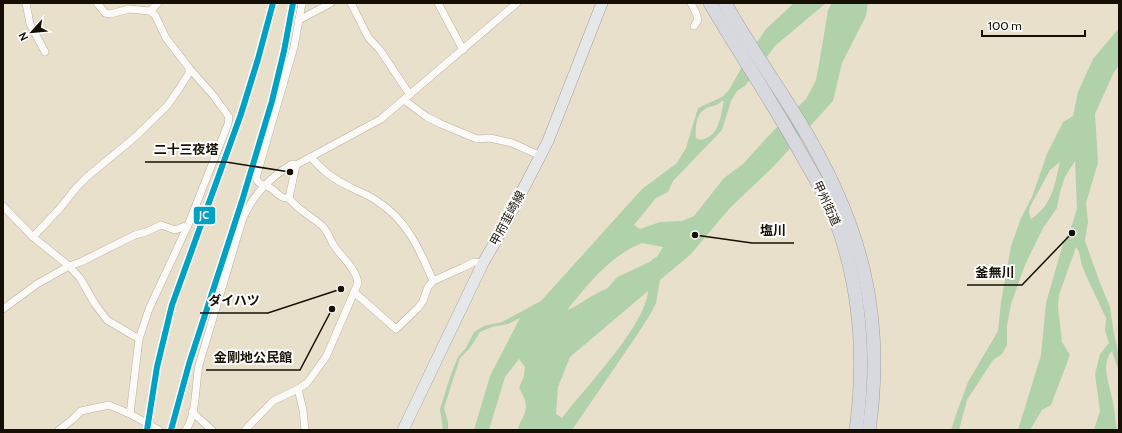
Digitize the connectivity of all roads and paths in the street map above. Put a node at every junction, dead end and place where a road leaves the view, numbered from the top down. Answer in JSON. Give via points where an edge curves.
{"nodes":[{"id":1,"x":26,"y":3,"type":"edge"},
{"id":2,"x":97,"y":3,"type":"edge"},
{"id":3,"x":158,"y":3,"type":"edge"},
{"id":4,"x":302,"y":3,"type":"edge"},
{"id":5,"x":331,"y":3,"type":"edge"},
{"id":6,"x":351,"y":3,"type":"edge"},
{"id":7,"x":438,"y":3,"type":"edge"},
{"id":8,"x":517,"y":3,"type":"edge"},
{"id":9,"x":602,"y":3,"type":"edge"},
{"id":10,"x":691,"y":3,"type":"edge"},
{"id":11,"x":710,"y":3,"type":"edge"},
{"id":12,"x":150,"y":11,"type":"junction"},
{"id":13,"x":726,"y":13,"type":"edge"},
{"id":14,"x":299,"y":20,"type":"junction"},
{"id":15,"x":694,"y":26,"type":"dead end"},
{"id":16,"x":463,"y":50,"type":"junction"},
{"id":17,"x":45,"y":52,"type":"dead end"},
{"id":18,"x":189,"y":68,"type":"junction"},
{"id":19,"x":407,"y":98,"type":"junction"},
{"id":20,"x":541,"y":156,"type":"junction"},
{"id":21,"x":311,"y":157,"type":"junction"},
{"id":22,"x":296,"y":165,"type":"junction"},
{"id":23,"x":264,"y":187,"type":"junction"},
{"id":24,"x":289,"y":198,"type":"junction"},
{"id":25,"x":3,"y":206,"type":"edge"},
{"id":26,"x":188,"y":225,"type":"junction"},
{"id":27,"x":33,"y":237,"type":"junction"},
{"id":28,"x":483,"y":263,"type":"junction"},
{"id":29,"x":69,"y":266,"type":"junction"},
{"id":30,"x":433,"y":281,"type":"junction"},
{"id":31,"x":354,"y":292,"type":"junction"},
{"id":32,"x":3,"y":309,"type":"edge"},
{"id":33,"x":140,"y":339,"type":"junction"},
{"id":34,"x":298,"y":389,"type":"junction"},
{"id":35,"x":192,"y":412,"type":"junction"},
{"id":36,"x":130,"y":414,"type":"junction"},
{"id":37,"x":59,"y":430,"type":"edge"},
{"id":38,"x":159,"y":430,"type":"edge"},
{"id":39,"x":186,"y":430,"type":"edge"},
{"id":40,"x":212,"y":430,"type":"edge"},
{"id":41,"x":245,"y":430,"type":"edge"},
{"id":42,"x":305,"y":430,"type":"edge"},
{"id":43,"x":403,"y":430,"type":"edge"},
{"id":44,"x":856,"y":430,"type":"edge"},
{"id":45,"x":869,"y":430,"type":"edge"}],
"edges":[{"from":1,"to":17,"type":"street","via":[[30,24]]},
{"from":2,"to":12,"type":"street","via":[[105,13],[110,14],[129,9]]},
{"from":3,"to":12,"type":"street"},
{"from":4,"to":14,"type":"street"},
{"from":5,"to":14,"type":"street"},
{"from":6,"to":19,"type":"street","via":[[368,37],[380,50]]},
{"from":7,"to":16,"type":"street"},
{"from":8,"to":16,"type":"street"},
{"from":9,"to":20,"type":"main road","name":"甲府韮崎線"},
{"from":10,"to":15,"type":"street","via":[[698,20]]},
{"from":11,"to":13,"type":"highway","name":"甲州街道"},
{"from":12,"to":18,"type":"street","via":[[166,38]]},
{"from":13,"to":44,"type":"highway","name":"甲州街道","via":[[826,199],[839,229],[849,263],[861,352],[860,402]]},
{"from":13,"to":45,"type":"highway","name":"甲州街道","via":[[800,122],[836,188],[850,223],[862,259],[871,305],[875,351],[873,405]]},
{"from":14,"to":23,"type":"street","via":[[294,47],[256,178]]},
{"from":16,"to":19,"type":"street"},
{"from":18,"to":26,"type":"street","via":[[229,117]]},
{"from":18,"to":27,"type":"street","via":[[189,74],[167,106],[134,138],[88,176]]},
{"from":19,"to":20,"type":"street","via":[[427,117],[441,124],[477,139],[490,138],[512,143]]},
{"from":19,"to":21,"type":"street","via":[[381,119]]},
{"from":20,"to":28,"type":"main road","name":"甲府韮崎線"},
{"from":21,"to":22,"type":"street"},
{"from":21,"to":30,"type":"street","via":[[335,179],[376,200],[399,219],[421,252]]},
{"from":22,"to":23,"type":"street","via":[[292,164],[280,172]]},
{"from":22,"to":24,"type":"street"},
{"from":23,"to":24,"type":"street","via":[[270,187],[281,197]]},
{"from":23,"to":35,"type":"street","via":[[246,210],[242,221],[199,365]]},
{"from":24,"to":31,"type":"street","via":[[326,230],[334,246],[358,278]]},
{"from":25,"to":27,"type":"street"},
{"from":26,"to":29,"type":"street","via":[[175,230],[161,225]]},
{"from":26,"to":33,"type":"street","via":[[158,287]]},
{"from":27,"to":29,"type":"street"},
{"from":28,"to":30,"type":"street","via":[[474,262]]},
{"from":28,"to":43,"type":"main road","name":"甲府韮崎線"},
{"from":29,"to":32,"type":"street","via":[[37,284]]},
{"from":29,"to":33,"type":"street","via":[[80,278],[107,320]]},
{"from":30,"to":31,"type":"street","via":[[418,308],[396,329]]},
{"from":31,"to":34,"type":"street","via":[[326,357],[307,383]]},
{"from":33,"to":36,"type":"street"},
{"from":34,"to":41,"type":"street","via":[[273,402]]},
{"from":34,"to":42,"type":"street"},
{"from":35,"to":39,"type":"street"},
{"from":35,"to":40,"type":"street"},
{"from":36,"to":37,"type":"street","via":[[109,405],[93,408],[81,411]]},
{"from":36,"to":38,"type":"street"}]}
